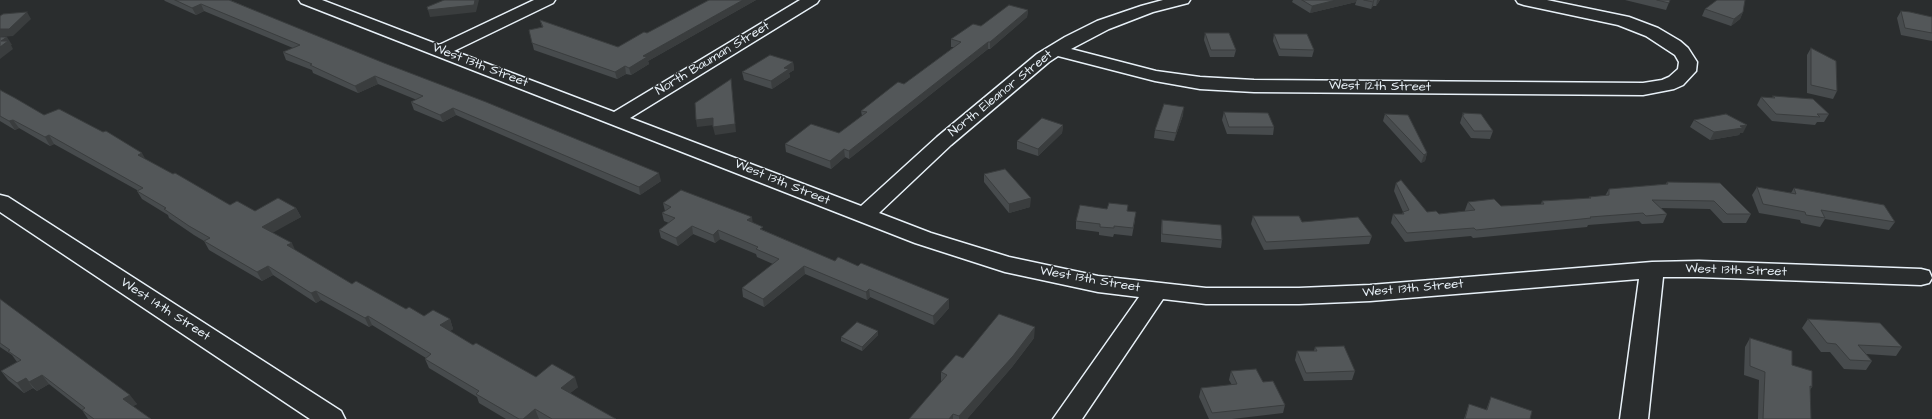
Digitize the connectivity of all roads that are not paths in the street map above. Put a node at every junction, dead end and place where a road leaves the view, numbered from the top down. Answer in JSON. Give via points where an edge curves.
{"nodes":[{"id":1,"x":307,"y":0,"type":"edge"},
{"id":2,"x":547,"y":0,"type":"edge"},
{"id":3,"x":811,"y":0,"type":"edge"},
{"id":4,"x":1182,"y":0,"type":"edge"},
{"id":5,"x":1524,"y":0,"type":"edge"},
{"id":6,"x":1055,"y":50,"type":"junction"},
{"id":7,"x":440,"y":51,"type":"junction"},
{"id":8,"x":615,"y":119,"type":"junction"},
{"id":9,"x":0,"y":202,"type":"edge"},
{"id":10,"x":864,"y":215,"type":"junction"},
{"id":11,"x":1652,"y":270,"type":"junction"},
{"id":12,"x":1921,"y":278,"type":"dead end"},
{"id":13,"x":1156,"y":291,"type":"junction"},
{"id":14,"x":331,"y":419,"type":"edge"},
{"id":15,"x":1067,"y":419,"type":"edge"},
{"id":16,"x":1634,"y":419,"type":"edge"}],
"edges":[{"from":1,"to":7,"type":"street","name":"West 13th Street"},
{"from":2,"to":7,"type":"street"},
{"from":3,"to":8,"type":"street","name":"North Bauman Street"},
{"from":4,"to":6,"type":"street","name":"North Eleanor Street","via":[[1117,19]]},
{"from":5,"to":6,"type":"street","name":"West 12th Street","via":[[1631,24],[1664,38],[1685,55],[1688,62],[1687,71],[1676,81],[1656,88],[1628,89],[1216,84],[1155,76]]},
{"from":6,"to":10,"type":"street","name":"North Eleanor Street","via":[[1032,66],[944,141]]},
{"from":7,"to":8,"type":"street","name":"West 13th Street"},
{"from":8,"to":10,"type":"street","name":"West 13th Street"},
{"from":9,"to":14,"type":"street","name":"West 14th Street"},
{"from":10,"to":13,"type":"street","name":"West 13th Street","via":[[1006,264],[1078,280]]},
{"from":11,"to":12,"type":"street","name":"West 13th Street","via":[[1699,269]]},
{"from":11,"to":13,"type":"street","name":"West 13th Street","via":[[1330,295],[1206,296]]},
{"from":11,"to":16,"type":"street"},
{"from":13,"to":15,"type":"street"}]}
